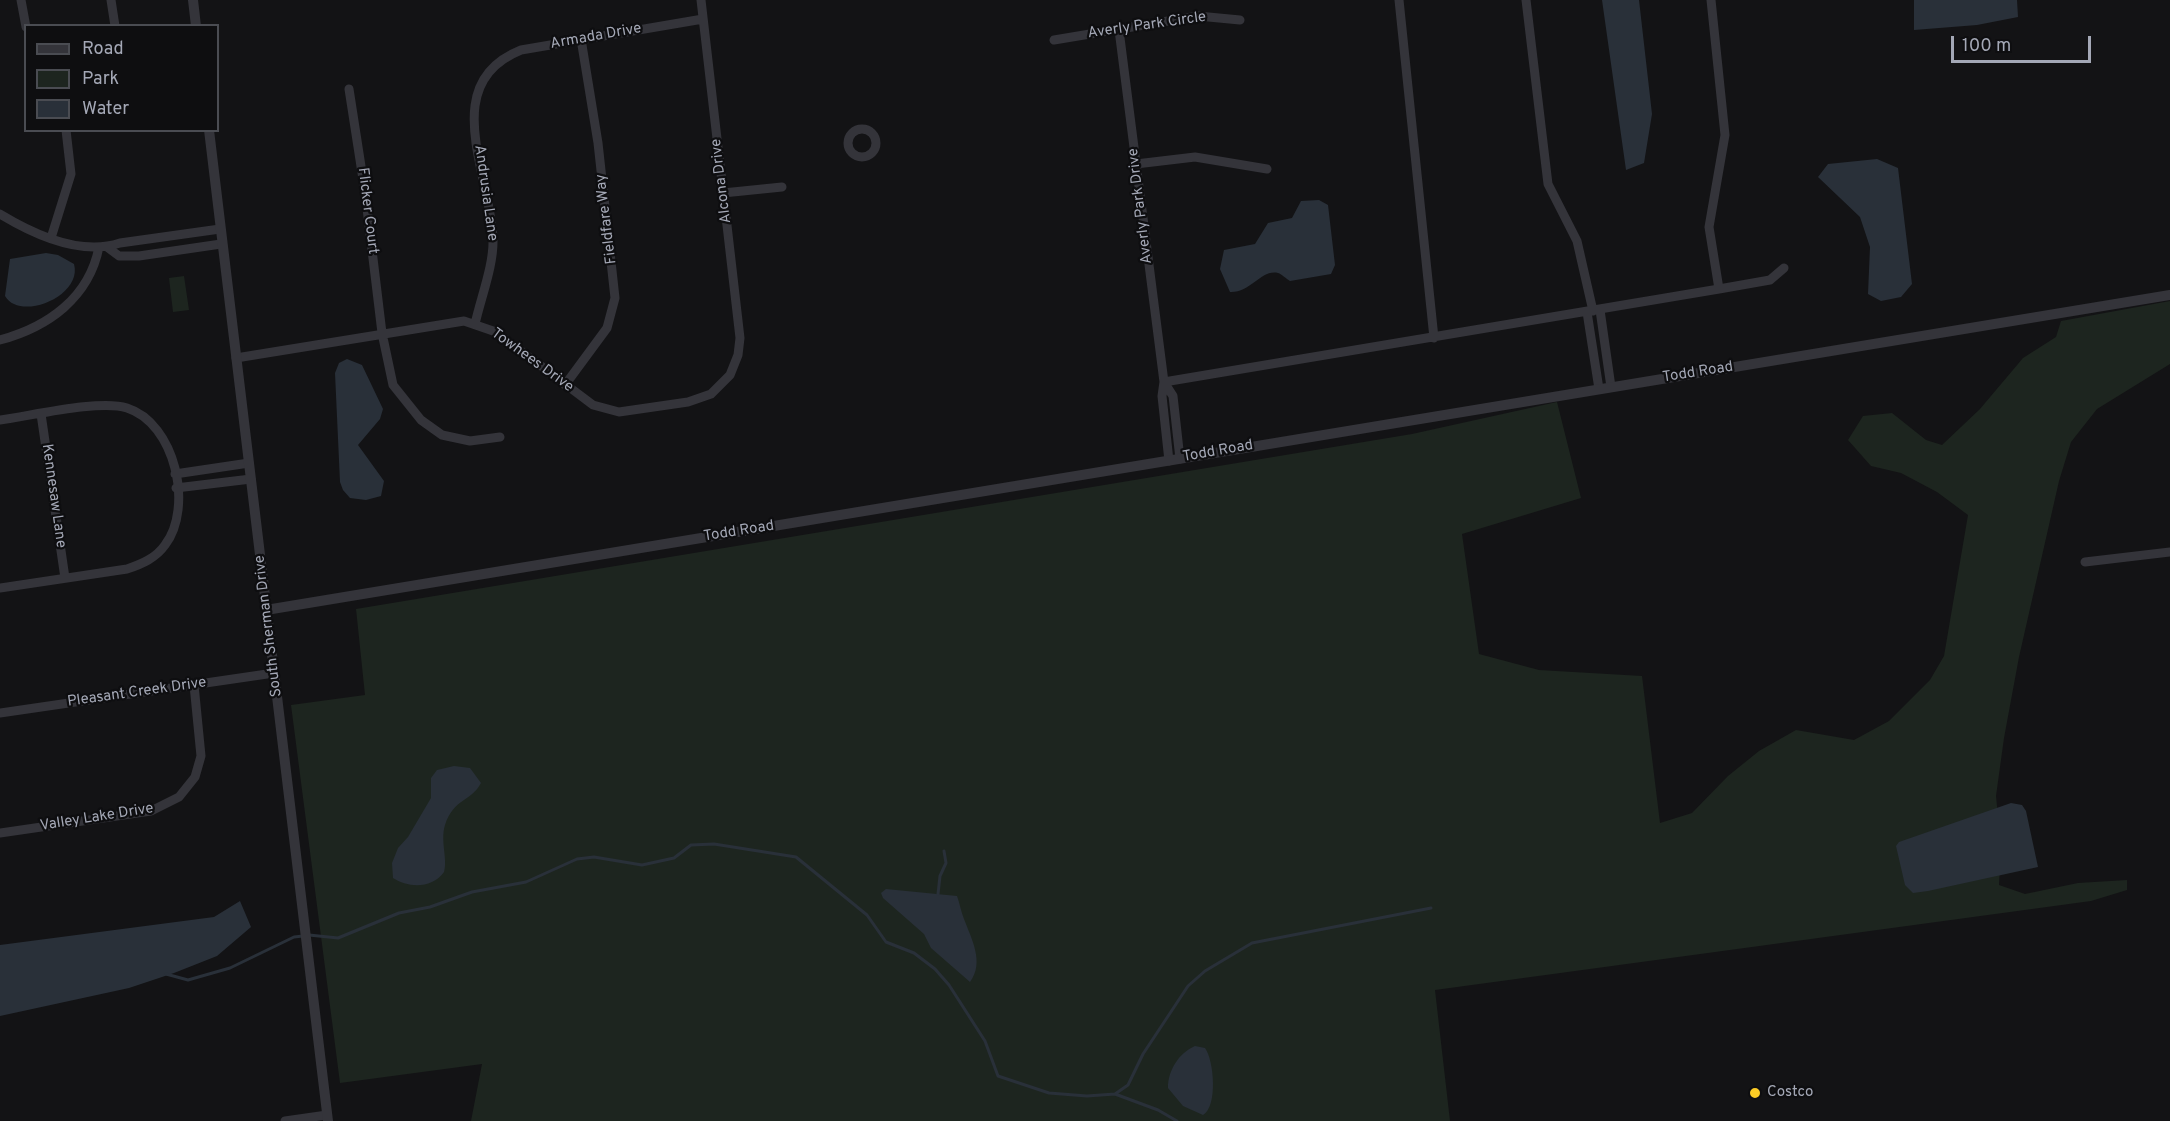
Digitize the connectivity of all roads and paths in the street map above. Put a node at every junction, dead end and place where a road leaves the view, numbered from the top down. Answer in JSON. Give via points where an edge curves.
{"nodes":[{"id":1,"x":21,"y":0,"type":"edge"},
{"id":2,"x":111,"y":0,"type":"edge"},
{"id":3,"x":192,"y":0,"type":"edge"},
{"id":4,"x":700,"y":0,"type":"edge"},
{"id":5,"x":1399,"y":0,"type":"edge"},
{"id":6,"x":1526,"y":0,"type":"edge"},
{"id":7,"x":1710,"y":0,"type":"edge"},
{"id":8,"x":703,"y":19,"type":"junction"},
{"id":9,"x":1240,"y":20,"type":"dead end"},
{"id":10,"x":25,"y":24,"type":"edge"},
{"id":11,"x":115,"y":24,"type":"edge"},
{"id":12,"x":196,"y":24,"type":"edge"},
{"id":13,"x":1119,"y":30,"type":"junction"},
{"id":14,"x":581,"y":39,"type":"junction"},
{"id":15,"x":1054,"y":40,"type":"dead end"},
{"id":16,"x":493,"y":66,"type":"joint"},
{"id":17,"x":349,"y":89,"type":"dead end"},
{"id":18,"x":66,"y":132,"type":"edge"},
{"id":19,"x":208,"y":132,"type":"edge"},
{"id":20,"x":1136,"y":164,"type":"junction"},
{"id":21,"x":1267,"y":169,"type":"dead end"},
{"id":22,"x":782,"y":187,"type":"dead end"},
{"id":23,"x":723,"y":193,"type":"junction"},
{"id":24,"x":0,"y":214,"type":"edge"},
{"id":25,"x":220,"y":229,"type":"junction"},
{"id":26,"x":51,"y":238,"type":"junction"},
{"id":27,"x":221,"y":244,"type":"junction"},
{"id":28,"x":103,"y":247,"type":"junction"},
{"id":29,"x":1784,"y":268,"type":"dead end"},
{"id":30,"x":1719,"y":289,"type":"junction"},
{"id":31,"x":2170,"y":295,"type":"edge"},
{"id":32,"x":1593,"y":311,"type":"junction"},
{"id":33,"x":475,"y":324,"type":"junction"},
{"id":34,"x":382,"y":333,"type":"junction"},
{"id":35,"x":1434,"y":338,"type":"junction"},
{"id":36,"x":0,"y":340,"type":"edge"},
{"id":37,"x":236,"y":358,"type":"junction"},
{"id":38,"x":736,"y":362,"type":"joint"},
{"id":39,"x":1164,"y":382,"type":"junction"},
{"id":40,"x":566,"y":385,"type":"junction"},
{"id":41,"x":1611,"y":387,"type":"junction"},
{"id":42,"x":1599,"y":389,"type":"junction"},
{"id":43,"x":41,"y":414,"type":"junction"},
{"id":44,"x":0,"y":420,"type":"edge"},
{"id":45,"x":500,"y":437,"type":"dead end"},
{"id":46,"x":1174,"y":460,"type":"junction"},
{"id":47,"x":249,"y":463,"type":"junction"},
{"id":48,"x":175,"y":474,"type":"junction"},
{"id":49,"x":251,"y":479,"type":"junction"},
{"id":50,"x":176,"y":488,"type":"junction"},
{"id":51,"x":2170,"y":552,"type":"edge"},
{"id":52,"x":2085,"y":562,"type":"dead end"},
{"id":53,"x":65,"y":578,"type":"junction"},
{"id":54,"x":0,"y":588,"type":"edge"},
{"id":55,"x":266,"y":610,"type":"junction"},
{"id":56,"x":274,"y":673,"type":"junction"},
{"id":57,"x":194,"y":685,"type":"junction"},
{"id":58,"x":0,"y":713,"type":"edge"},
{"id":59,"x":0,"y":833,"type":"edge"},
{"id":60,"x":328,"y":1118,"type":"edge"},
{"id":61,"x":285,"y":1121,"type":"edge"}],
"edges":[{"from":1,"to":10,"type":"street"},
{"from":2,"to":11,"type":"street"},
{"from":3,"to":12,"type":"street"},
{"from":4,"to":8,"type":"street","name":"Alcona Drive"},
{"from":5,"to":35,"type":"street"},
{"from":6,"to":32,"type":"street","via":[[1548,184],[1577,241]]},
{"from":7,"to":30,"type":"street","via":[[1725,135],[1709,226]]},
{"from":8,"to":14,"type":"street","name":"Armada Drive"},
{"from":8,"to":23,"type":"street","name":"Alcona Drive"},
{"from":9,"to":13,"type":"street","name":"Averly Park Circle","via":[[1202,16]]},
{"from":13,"to":15,"type":"street","name":"Averly Park Circle"},
{"from":13,"to":20,"type":"street","name":"Averly Park Drive"},
{"from":14,"to":16,"type":"street","name":"Armada Drive","via":[[521,50]]},
{"from":14,"to":40,"type":"street","name":"Fieldfare Way","via":[[598,143],[615,298],[608,328]]},
{"from":16,"to":33,"type":"street","name":"Andrusia Lane","via":[[481,81],[474,105],[493,240]]},
{"from":17,"to":34,"type":"street","name":"Flicker Court"},
{"from":18,"to":26,"type":"street","via":[[70,179]]},
{"from":19,"to":25,"type":"street","name":"South Sherman Drive"},
{"from":20,"to":21,"type":"street","via":[[1195,157]]},
{"from":20,"to":39,"type":"street","name":"Averly Park Drive"},
{"from":22,"to":23,"type":"street"},
{"from":23,"to":38,"type":"street","name":"Alcona Drive","via":[[740,335]]},
{"from":24,"to":26,"type":"street"},
{"from":25,"to":27,"type":"street","name":"South Sherman Drive"},
{"from":25,"to":28,"type":"street"},
{"from":26,"to":28,"type":"street"},
{"from":27,"to":28,"type":"street","via":[[138,256],[119,256]]},
{"from":27,"to":37,"type":"street","name":"South Sherman Drive"},
{"from":28,"to":36,"type":"street","via":[[90,277],[69,305],[36,327]]},
{"from":29,"to":30,"type":"street","via":[[1770,279]]},
{"from":30,"to":32,"type":"street"},
{"from":31,"to":41,"type":"street","name":"Todd Road"},
{"from":32,"to":35,"type":"street"},
{"from":32,"to":41,"type":"street"},
{"from":32,"to":42,"type":"street"},
{"from":33,"to":34,"type":"street","name":"Towhees Drive","via":[[449,322]]},
{"from":33,"to":40,"type":"street","name":"Towhees Drive","via":[[495,332]]},
{"from":34,"to":37,"type":"street","name":"Towhees Drive"},
{"from":34,"to":45,"type":"street","name":"Flicker Court","via":[[393,385],[427,426],[459,440]]},
{"from":35,"to":39,"type":"street"},
{"from":37,"to":47,"type":"street","name":"South Sherman Drive"},
{"from":38,"to":40,"type":"street","name":"Towhees Drive","via":[[725,381],[706,396],[632,412],[598,407]]},
{"from":39,"to":46,"type":"street","name":"Averly Park Drive","via":[[1173,396]]},
{"from":41,"to":42,"type":"street","name":"Todd Road"},
{"from":42,"to":46,"type":"street","name":"Todd Road"},
{"from":43,"to":44,"type":"street"},
{"from":43,"to":48,"type":"street","via":[[111,405],[130,409],[151,421],[162,434]]},
{"from":43,"to":53,"type":"street","name":"Kennesaw Lane"},
{"from":46,"to":55,"type":"street","name":"Todd Road"},
{"from":47,"to":48,"type":"street"},
{"from":47,"to":49,"type":"street","name":"South Sherman Drive"},
{"from":48,"to":50,"type":"street"},
{"from":49,"to":50,"type":"street"},
{"from":49,"to":55,"type":"street","name":"South Sherman Drive"},
{"from":50,"to":53,"type":"street","via":[[175,526],[158,554],[127,569]]},
{"from":51,"to":52,"type":"street"},
{"from":53,"to":54,"type":"street"},
{"from":55,"to":56,"type":"street","name":"South Sherman Drive"},
{"from":56,"to":57,"type":"street","name":"Pleasant Creek Drive"},
{"from":56,"to":60,"type":"street","name":"South Sherman Drive"},
{"from":57,"to":58,"type":"street","name":"Pleasant Creek Drive"},
{"from":57,"to":59,"type":"street","name":"Valley Lake Drive","via":[[201,756],[195,777],[179,797],[151,811]]},
{"from":60,"to":61,"type":"street"}]}
